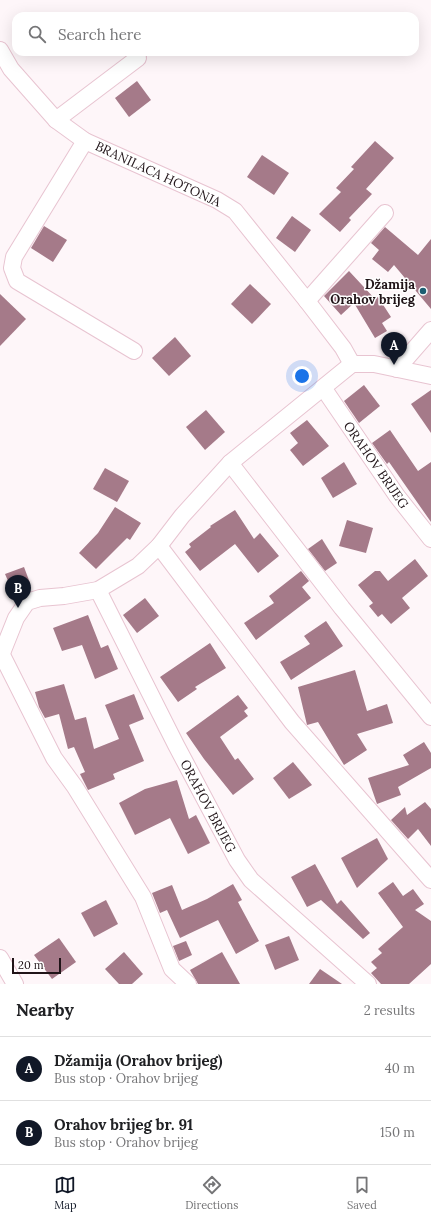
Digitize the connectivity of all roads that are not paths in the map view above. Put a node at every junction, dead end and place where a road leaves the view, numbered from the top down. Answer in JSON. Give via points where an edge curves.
{"nodes":[{"id":1,"x":0,"y":50,"type":"edge"},
{"id":2,"x":138,"y":58,"type":"dead end"},
{"id":3,"x":56,"y":120,"type":"junction"},
{"id":4,"x":85,"y":141,"type":"junction"},
{"id":5,"x":385,"y":213,"type":"dead end"},
{"id":6,"x":307,"y":301,"type":"junction"},
{"id":7,"x":431,"y":330,"type":"edge"},
{"id":8,"x":134,"y":351,"type":"dead end"},
{"id":9,"x":352,"y":364,"type":"junction"},
{"id":10,"x":397,"y":368,"type":"junction"},
{"id":11,"x":431,"y":376,"type":"edge"},
{"id":12,"x":324,"y":388,"type":"junction"},
{"id":13,"x":230,"y":463,"type":"junction"},
{"id":14,"x":431,"y":539,"type":"edge"},
{"id":15,"x":159,"y":546,"type":"junction"},
{"id":16,"x":98,"y":590,"type":"junction"},
{"id":17,"x":1,"y":656,"type":"edge"},
{"id":18,"x":431,"y":717,"type":"edge"},
{"id":19,"x":431,"y":880,"type":"edge"},
{"id":20,"x":0,"y":958,"type":"edge"},
{"id":21,"x":15,"y":984,"type":"edge"},
{"id":22,"x":188,"y":984,"type":"edge"},
{"id":23,"x":368,"y":984,"type":"edge"}],
"edges":[{"from":1,"to":3,"type":"street","name":"BRANILACA HOTONJA","via":[[11,69]]},
{"from":2,"to":3,"type":"street"},
{"from":3,"to":4,"type":"street","name":"BRANILACA HOTONJA"},
{"from":4,"to":6,"type":"street","name":"BRANILACA HOTONJA","via":[[217,200],[235,211]]},
{"from":4,"to":8,"type":"street","name":"BRANILACA HOTONJA","via":[[14,257],[12,268],[17,280]]},
{"from":5,"to":6,"type":"street"},
{"from":6,"to":9,"type":"street","name":"BRANILACA HOTONJA"},
{"from":7,"to":10,"type":"street"},
{"from":9,"to":10,"type":"street"},
{"from":9,"to":12,"type":"street"},
{"from":10,"to":11,"type":"street"},
{"from":12,"to":13,"type":"street"},
{"from":12,"to":14,"type":"street","name":"ORAHOV BRIJEG","via":[[397,496]]},
{"from":13,"to":15,"type":"street","via":[[182,516]]},
{"from":13,"to":18,"type":"street","via":[[342,608]]},
{"from":15,"to":16,"type":"street","via":[[138,566]]},
{"from":15,"to":19,"type":"street","via":[[292,722]]},
{"from":16,"to":17,"type":"street","via":[[27,602],[16,618]]},
{"from":16,"to":23,"type":"street","name":"ORAHOV BRIJEG","via":[[237,860],[251,880]]},
{"from":17,"to":22,"type":"street","via":[[54,758],[75,787],[143,897],[172,969]]},
{"from":20,"to":21,"type":"street"}]}
